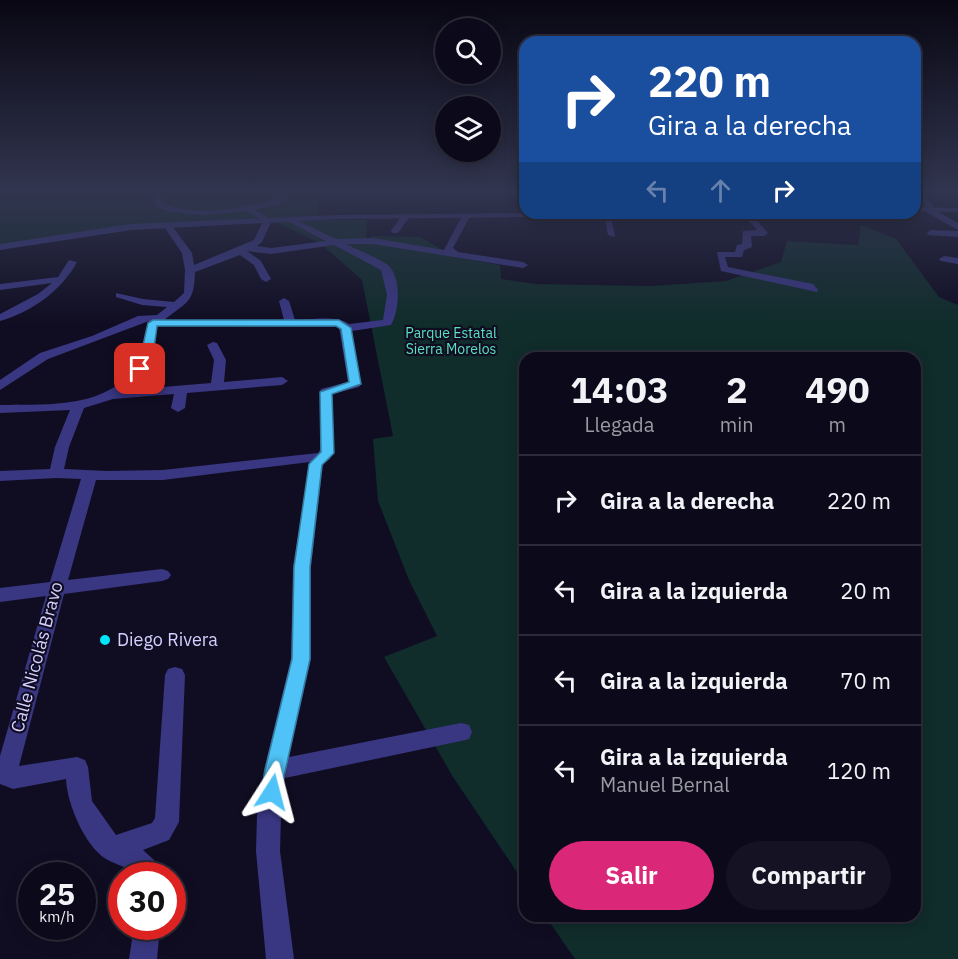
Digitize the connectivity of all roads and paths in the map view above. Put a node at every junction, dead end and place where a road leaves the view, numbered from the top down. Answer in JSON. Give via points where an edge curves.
{"nodes":[{"id":1,"x":80,"y":235,"type":"edge"},
{"id":2,"x":174,"y":235,"type":"edge"},
{"id":3,"x":262,"y":235,"type":"edge"},
{"id":4,"x":322,"y":235,"type":"edge"},
{"id":5,"x":456,"y":235,"type":"edge"},
{"id":6,"x":746,"y":235,"type":"edge"},
{"id":7,"x":337,"y":242,"type":"junction"},
{"id":8,"x":0,"y":247,"type":"edge"},
{"id":9,"x":245,"y":249,"type":"junction"},
{"id":10,"x":458,"y":255,"type":"junction"},
{"id":11,"x":944,"y":259,"type":"dead end"},
{"id":12,"x":958,"y":261,"type":"edge"},
{"id":13,"x":72,"y":262,"type":"dead end"},
{"id":14,"x":523,"y":266,"type":"dead end"},
{"id":15,"x":190,"y":270,"type":"junction"},
{"id":16,"x":63,"y":279,"type":"junction"},
{"id":17,"x":266,"y":279,"type":"dead end"},
{"id":18,"x":0,"y":287,"type":"edge"},
{"id":19,"x":813,"y":290,"type":"dead end"},
{"id":20,"x":120,"y":295,"type":"dead end"},
{"id":21,"x":284,"y":301,"type":"dead end"},
{"id":22,"x":0,"y":305,"type":"edge"},
{"id":23,"x":175,"y":305,"type":"junction"},
{"id":24,"x":21,"y":307,"type":"junction"},
{"id":25,"x":0,"y":318,"type":"edge"},
{"id":26,"x":154,"y":320,"type":"junction"},
{"id":27,"x":290,"y":323,"type":"junction"},
{"id":28,"x":346,"y":328,"type":"junction"},
{"id":29,"x":213,"y":345,"type":"dead end"},
{"id":30,"x":282,"y":381,"type":"dead end"},
{"id":31,"x":0,"y":386,"type":"edge"},
{"id":32,"x":217,"y":388,"type":"junction"},
{"id":33,"x":181,"y":391,"type":"junction"},
{"id":34,"x":113,"y":395,"type":"junction"},
{"id":35,"x":78,"y":405,"type":"junction"},
{"id":36,"x":178,"y":408,"type":"dead end"},
{"id":37,"x":0,"y":409,"type":"edge"},
{"id":38,"x":325,"y":456,"type":"junction"},
{"id":39,"x":56,"y":473,"type":"junction"},
{"id":40,"x":90,"y":475,"type":"junction"},
{"id":41,"x":0,"y":476,"type":"edge"},
{"id":42,"x":162,"y":575,"type":"dead end"},
{"id":43,"x":56,"y":589,"type":"junction"},
{"id":44,"x":0,"y":595,"type":"edge"},
{"id":45,"x":175,"y":675,"type":"dead end"},
{"id":46,"x":461,"y":732,"type":"dead end"},
{"id":47,"x":275,"y":770,"type":"junction"},
{"id":48,"x":112,"y":849,"type":"junction"},
{"id":49,"x":141,"y":862,"type":"edge"},
{"id":50,"x":145,"y":940,"type":"edge"},
{"id":51,"x":143,"y":959,"type":"edge"},
{"id":52,"x":280,"y":959,"type":"edge"}],
"edges":[{"from":1,"to":8,"type":"street"},
{"from":2,"to":15,"type":"street","via":[[187,253]]},
{"from":3,"to":9,"type":"street"},
{"from":4,"to":7,"type":"street"},
{"from":5,"to":10,"type":"street","via":[[448,249]]},
{"from":6,"to":19,"type":"street","via":[[747,247],[740,247],[739,255],[720,254],[726,270]]},
{"from":7,"to":9,"type":"street","via":[[271,251]]},
{"from":7,"to":10,"type":"street","via":[[385,242]]},
{"from":7,"to":28,"type":"street","via":[[378,263],[389,275],[389,320],[384,324]]},
{"from":9,"to":15,"type":"street"},
{"from":9,"to":17,"type":"street"},
{"from":10,"to":14,"type":"street"},
{"from":11,"to":12,"type":"street"},
{"from":13,"to":16,"type":"street"},
{"from":15,"to":23,"type":"street","via":[[189,293]]},
{"from":16,"to":18,"type":"street"},
{"from":16,"to":24,"type":"street","via":[[48,293]]},
{"from":20,"to":23,"type":"street"},
{"from":21,"to":27,"type":"street"},
{"from":22,"to":24,"type":"street"},
{"from":23,"to":26,"type":"street"},
{"from":24,"to":25,"type":"street"},
{"from":26,"to":27,"type":"street"},
{"from":26,"to":31,"type":"street","via":[[142,318],[44,356]]},
{"from":26,"to":34,"type":"street","via":[[140,369],[126,388]]},
{"from":27,"to":28,"type":"street","via":[[339,323]]},
{"from":28,"to":38,"type":"street","via":[[355,384],[326,392]]},
{"from":29,"to":32,"type":"street","via":[[220,360]]},
{"from":30,"to":32,"type":"street"},
{"from":32,"to":33,"type":"street"},
{"from":33,"to":34,"type":"street"},
{"from":33,"to":36,"type":"street"},
{"from":34,"to":35,"type":"street"},
{"from":35,"to":37,"type":"street"},
{"from":35,"to":39,"type":"street"},
{"from":38,"to":40,"type":"street","via":[[163,475]]},
{"from":38,"to":47,"type":"street","via":[[316,464],[302,567],[301,659]]},
{"from":39,"to":40,"type":"street"},
{"from":39,"to":41,"type":"street"},
{"from":40,"to":43,"type":"street","name":"Calle Nicolás Bravo"},
{"from":42,"to":43,"type":"street"},
{"from":43,"to":44,"type":"street"},
{"from":43,"to":48,"type":"street","name":"Calle Nicolás Bravo","via":[[6,774],[13,778],[77,767],[81,803]]},
{"from":45,"to":48,"type":"street","via":[[168,822],[160,832]]},
{"from":46,"to":47,"type":"street"},
{"from":47,"to":52,"type":"street","via":[[268,850]]},
{"from":48,"to":49,"type":"street"},
{"from":50,"to":51,"type":"street"}]}
